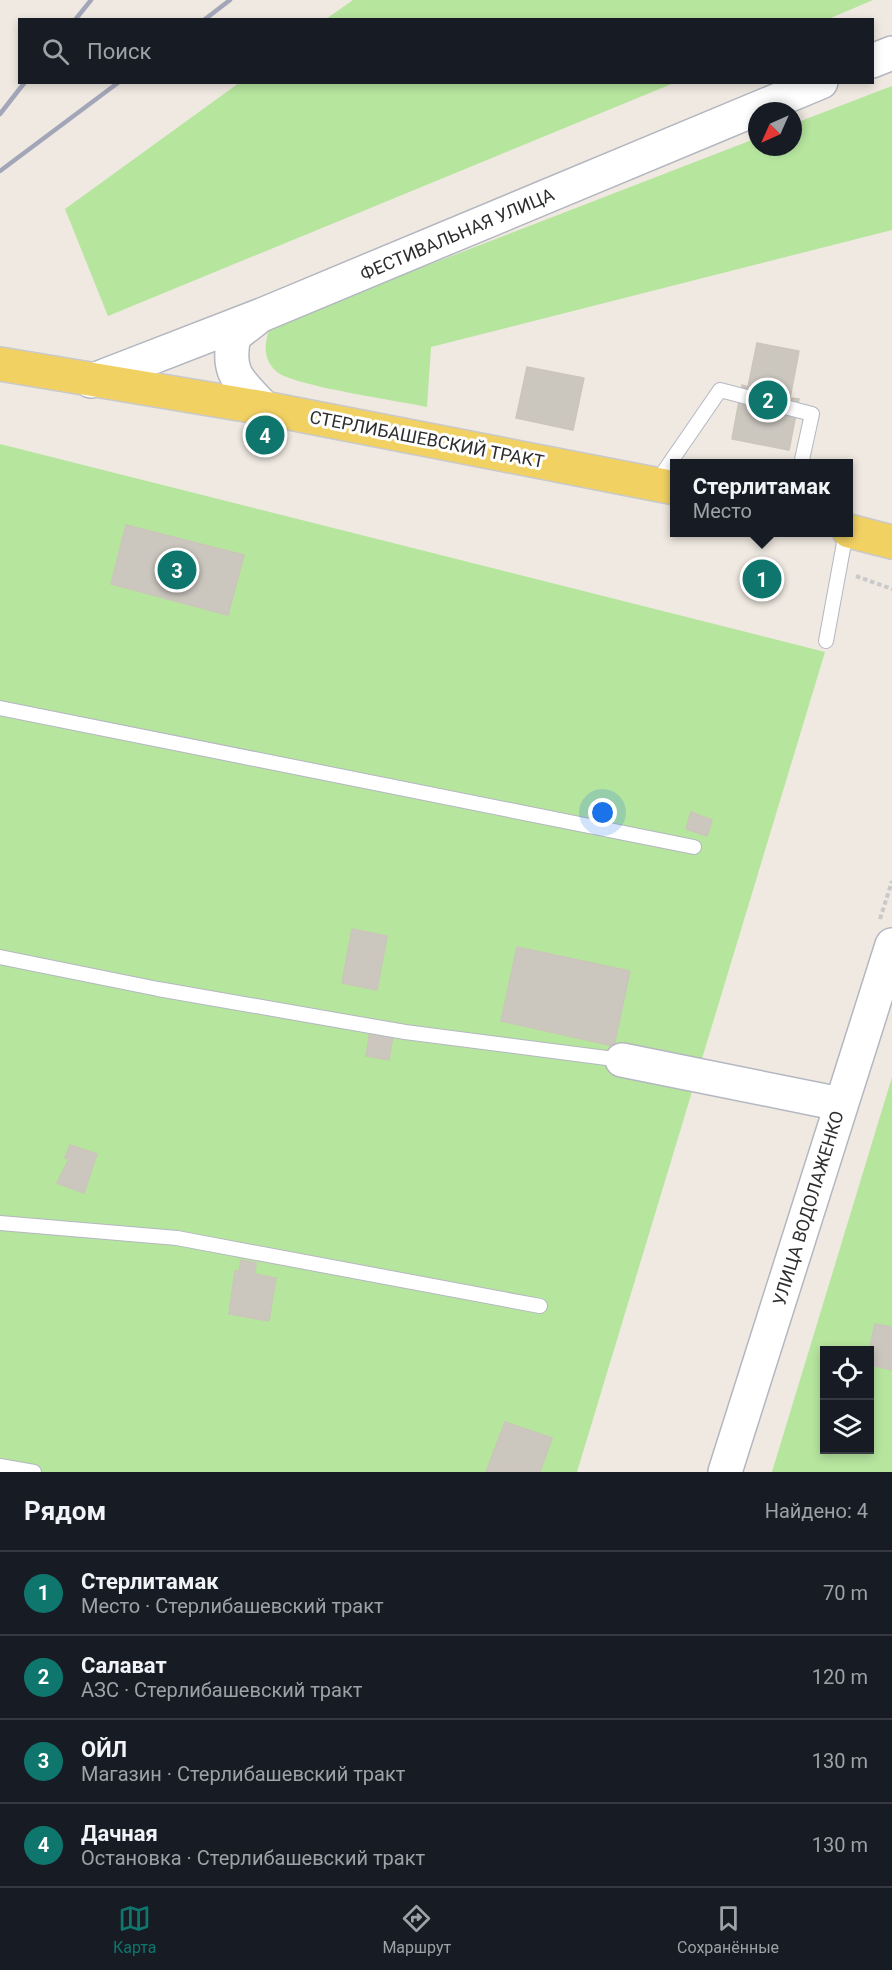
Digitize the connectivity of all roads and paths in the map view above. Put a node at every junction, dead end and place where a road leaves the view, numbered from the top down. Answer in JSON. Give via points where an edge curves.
{"nodes":[{"id":1,"x":892,"y":53,"type":"edge"},
{"id":2,"x":874,"y":61,"type":"edge"},
{"id":3,"x":816,"y":84,"type":"edge"},
{"id":4,"x":264,"y":314,"type":"junction"},
{"id":5,"x":0,"y":364,"type":"edge"},
{"id":6,"x":91,"y":381,"type":"junction"},
{"id":7,"x":264,"y":408,"type":"junction"},
{"id":8,"x":680,"y":459,"type":"edge"},
{"id":9,"x":802,"y":459,"type":"edge"},
{"id":10,"x":665,"y":486,"type":"edge"},
{"id":11,"x":853,"y":533,"type":"edge"},
{"id":12,"x":847,"y":537,"type":"edge"},
{"id":13,"x":892,"y":542,"type":"edge"},
{"id":14,"x":839,"y":572,"type":"junction"},
{"id":15,"x":892,"y":589,"type":"edge"},
{"id":16,"x":826,"y":641,"type":"dead end"},
{"id":17,"x":0,"y":708,"type":"edge"},
{"id":18,"x":694,"y":847,"type":"dead end"},
{"id":19,"x":892,"y":945,"type":"edge"},
{"id":20,"x":0,"y":957,"type":"edge"},
{"id":21,"x":622,"y":1060,"type":"joint"},
{"id":22,"x":840,"y":1104,"type":"junction"},
{"id":23,"x":0,"y":1223,"type":"edge"},
{"id":24,"x":540,"y":1306,"type":"dead end"},
{"id":25,"x":0,"y":1466,"type":"edge"},
{"id":26,"x":34,"y":1472,"type":"edge"},
{"id":27,"x":725,"y":1472,"type":"edge"}],
"edges":[{"from":1,"to":2,"type":"street"},
{"from":3,"to":4,"type":"street","name":"ФЕСТИВАЛЬНАЯ УЛИЦА"},
{"from":4,"to":6,"type":"street","name":"ФЕСТИВАЛЬНАЯ УЛИЦА"},
{"from":4,"to":7,"type":"street","via":[[234,336],[229,358],[239,381]]},
{"from":5,"to":6,"type":"main road","name":"СТЕРЛИБАШЕВСКИЙ ТРАКТ"},
{"from":6,"to":7,"type":"main road","name":"СТЕРЛИБАШЕВСКИЙ ТРАКТ"},
{"from":7,"to":10,"type":"main road","name":"СТЕРЛИБАШЕВСКИЙ ТРАКТ"},
{"from":8,"to":9,"type":"lane","via":[[720,390],[812,414]]},
{"from":11,"to":13,"type":"main road"},
{"from":12,"to":14,"type":"lane"},
{"from":14,"to":15,"type":"path"},
{"from":14,"to":16,"type":"lane"},
{"from":17,"to":18,"type":"lane"},
{"from":19,"to":22,"type":"street","name":"УЛИЦА ВОДОЛАЖЕНКО"},
{"from":20,"to":21,"type":"lane","via":[[158,990],[405,1032]]},
{"from":21,"to":22,"type":"street"},
{"from":22,"to":27,"type":"street","name":"УЛИЦА ВОДОЛАЖЕНКО"},
{"from":23,"to":24,"type":"lane","via":[[177,1238]]},
{"from":25,"to":26,"type":"lane"}]}
